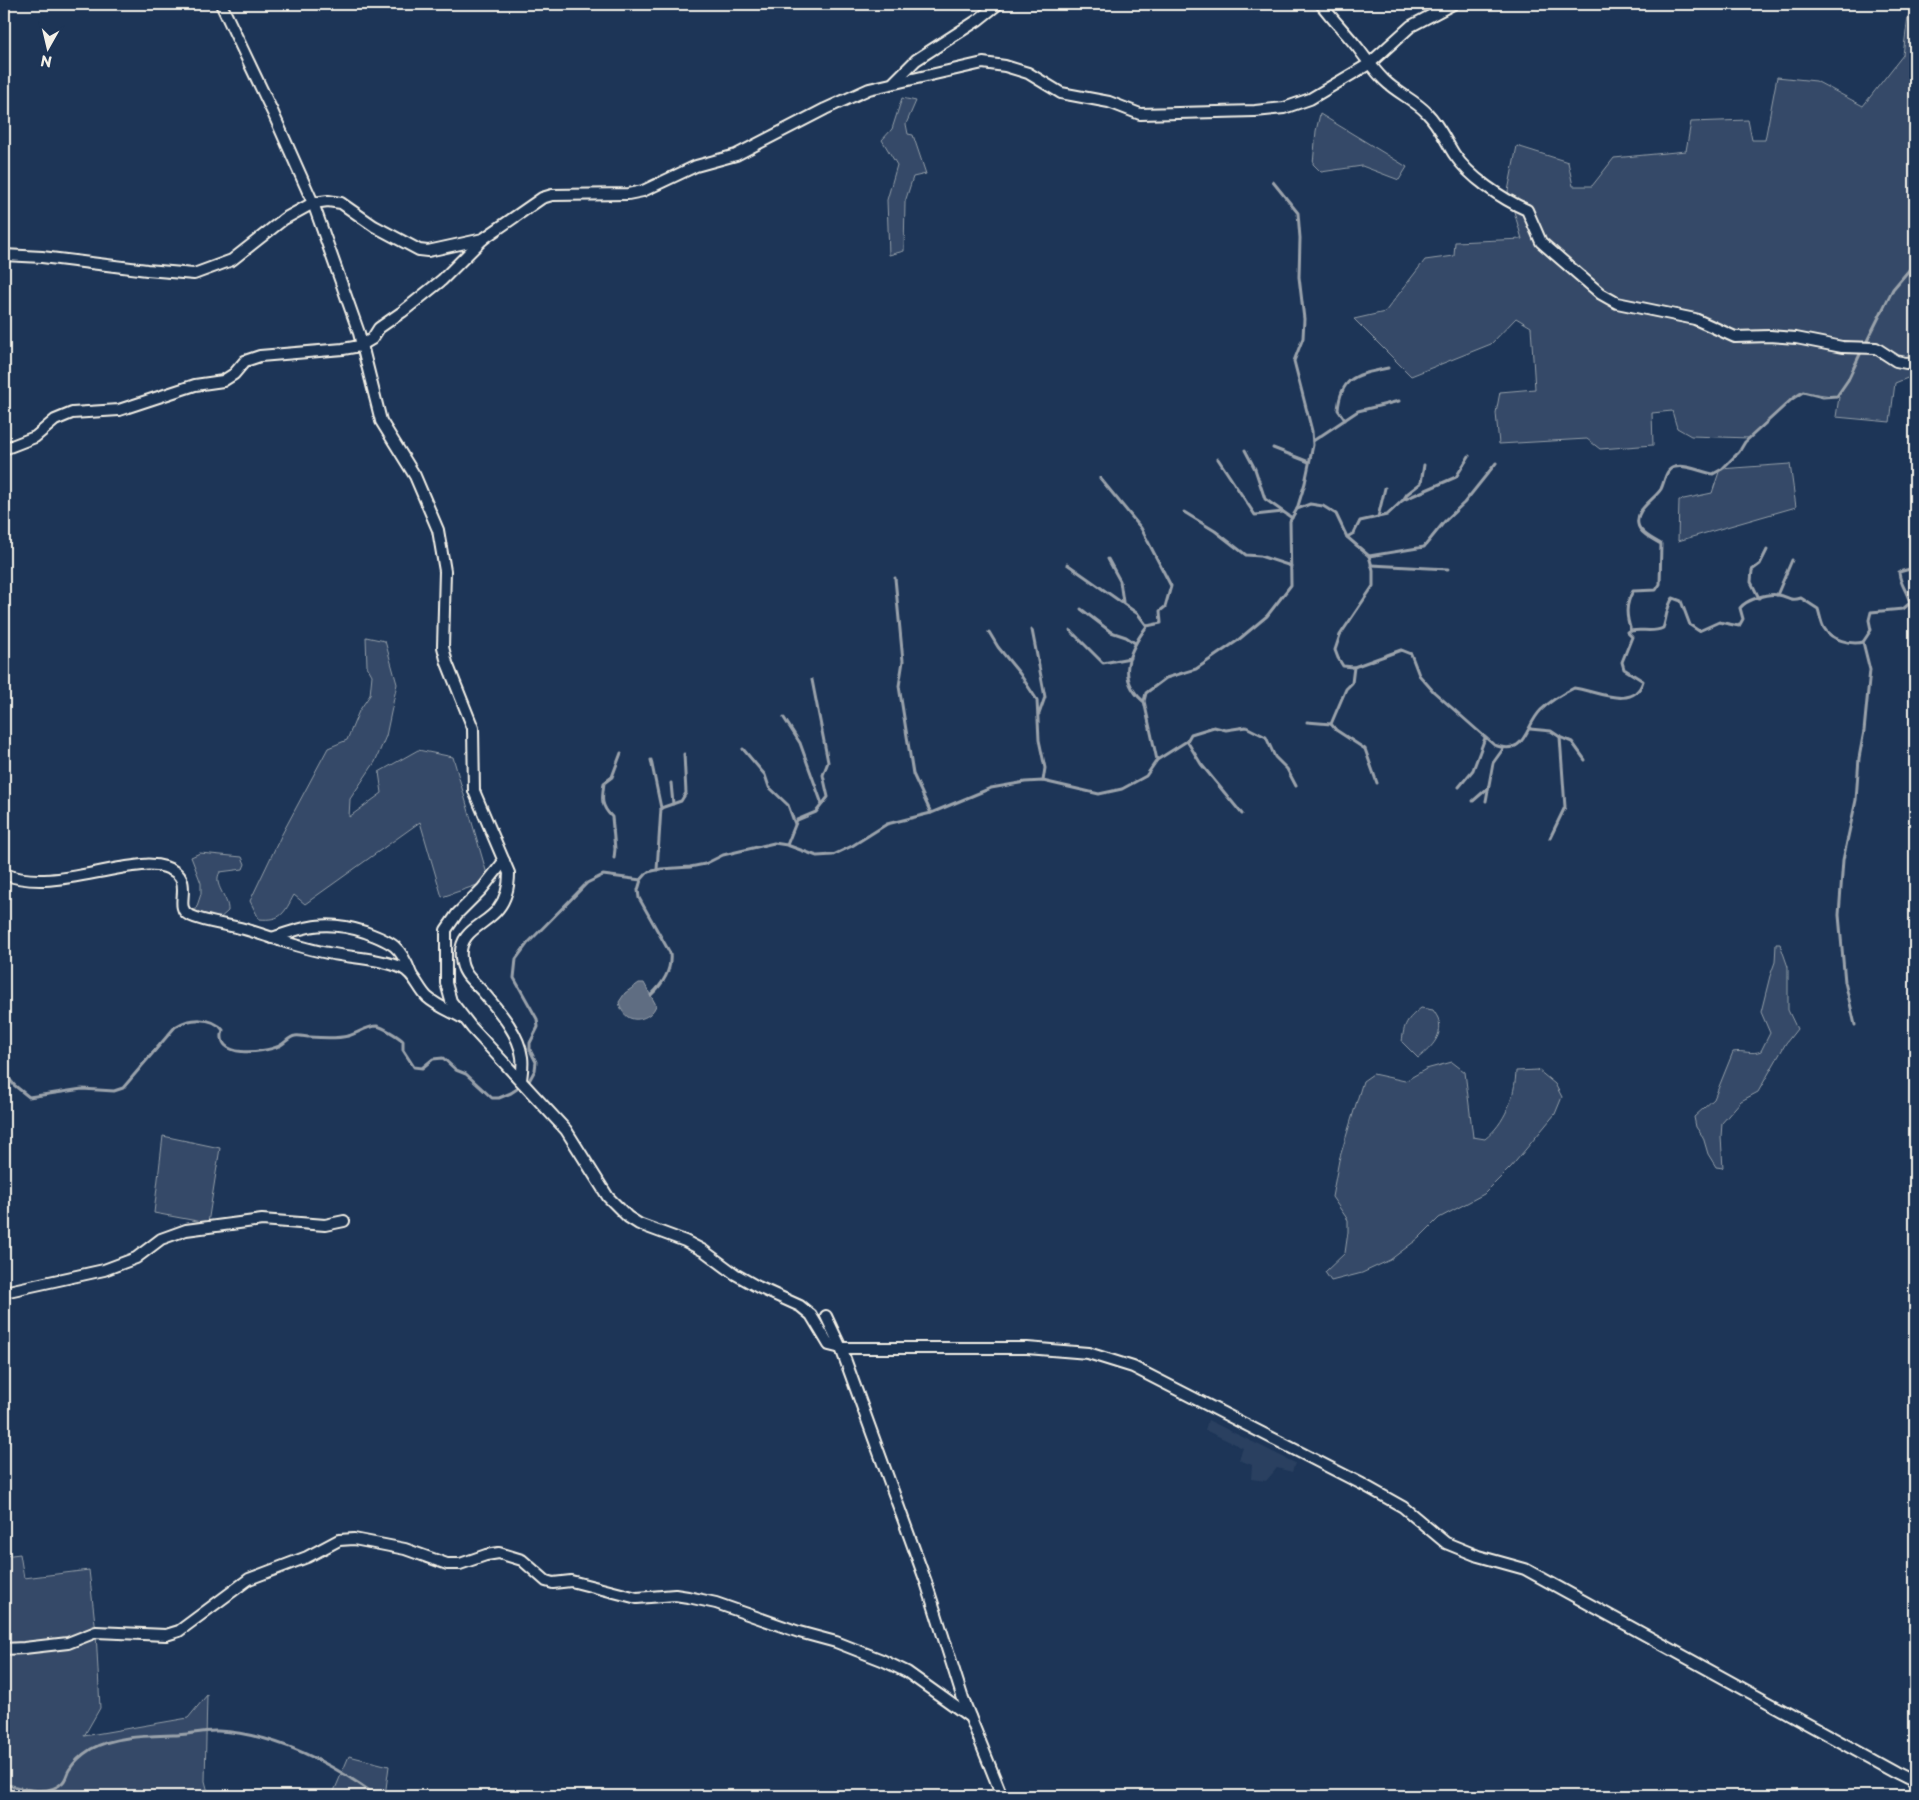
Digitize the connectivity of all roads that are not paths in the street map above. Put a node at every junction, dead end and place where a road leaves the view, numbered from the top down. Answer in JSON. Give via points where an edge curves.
{"nodes":[{"id":1,"x":221,"y":4,"type":"edge"},
{"id":2,"x":998,"y":4,"type":"edge"},
{"id":3,"x":1321,"y":4,"type":"edge"},
{"id":4,"x":1453,"y":4,"type":"edge"},
{"id":5,"x":1369,"y":64,"type":"junction"},
{"id":6,"x":894,"y":82,"type":"junction"},
{"id":7,"x":313,"y":203,"type":"junction"},
{"id":8,"x":483,"y":239,"type":"junction"},
{"id":9,"x":4,"y":255,"type":"edge"},
{"id":10,"x":362,"y":345,"type":"junction"},
{"id":11,"x":1915,"y":362,"type":"edge"},
{"id":12,"x":4,"y":449,"type":"edge"},
{"id":13,"x":504,"y":861,"type":"junction"},
{"id":14,"x":4,"y":874,"type":"edge"},
{"id":15,"x":272,"y":938,"type":"junction"},
{"id":16,"x":411,"y":976,"type":"junction"},
{"id":17,"x":466,"y":1020,"type":"junction"},
{"id":18,"x":521,"y":1080,"type":"junction"},
{"id":19,"x":344,"y":1221,"type":"dead end"},
{"id":20,"x":4,"y":1292,"type":"edge"},
{"id":21,"x":826,"y":1316,"type":"dead end"},
{"id":22,"x":841,"y":1348,"type":"junction"},
{"id":23,"x":4,"y":1649,"type":"edge"},
{"id":24,"x":970,"y":1717,"type":"junction"},
{"id":25,"x":1915,"y":1782,"type":"edge"},
{"id":26,"x":1002,"y":1796,"type":"edge"}],
"edges":[{"from":1,"to":7,"type":"street"},
{"from":2,"to":6,"type":"street","via":[[916,60]]},
{"from":3,"to":5,"type":"street"},
{"from":4,"to":5,"type":"street","via":[[1411,26]]},
{"from":5,"to":6,"type":"street","via":[[1310,99],[1284,108],[1255,112],[1140,114],[1109,102],[1061,93],[1028,73],[984,63]]},
{"from":5,"to":11,"type":"street","via":[[1386,82],[1426,112],[1442,131],[1456,157],[1485,185],[1526,210],[1541,242],[1616,303],[1695,319],[1735,337],[1796,338],[1842,347],[1876,348],[1906,364]]},
{"from":6,"to":8,"type":"street","via":[[868,89],[825,108],[736,155],[696,166],[643,191],[542,198]]},
{"from":7,"to":8,"type":"street","via":[[341,203],[374,226],[428,252]]},
{"from":7,"to":9,"type":"street","via":[[284,219],[232,260],[194,274]]},
{"from":7,"to":10,"type":"street"},
{"from":8,"to":10,"type":"street","via":[[442,280],[378,328],[372,339]]},
{"from":10,"to":12,"type":"street","via":[[260,356],[245,361],[223,381],[189,386],[119,410],[72,413],[55,420],[35,437]]},
{"from":10,"to":13,"type":"street","via":[[381,421],[415,476],[438,530],[445,571],[443,647],[473,728],[474,791]]},
{"from":13,"to":17,"type":"street","via":[[446,930],[446,983],[451,1001]]},
{"from":13,"to":18,"type":"street","via":[[509,873],[509,886],[503,902],[497,911],[468,934],[460,956],[466,975],[499,1012],[515,1037],[522,1058]]},
{"from":14,"to":15,"type":"street","via":[[43,880],[144,864],[165,867],[183,881],[181,907],[186,914]]},
{"from":15,"to":16,"type":"street","via":[[307,949],[387,963],[404,969]]},
{"from":15,"to":16,"type":"street","via":[[297,929],[346,926],[389,940],[406,962]]},
{"from":16,"to":17,"type":"street","via":[[426,996]]},
{"from":17,"to":18,"type":"street"},
{"from":18,"to":22,"type":"street","via":[[566,1130],[608,1197],[628,1217],[685,1241],[750,1283],[800,1306],[811,1315],[829,1345]]},
{"from":19,"to":20,"type":"street","via":[[325,1225],[262,1220],[186,1230],[161,1239],[136,1258],[104,1270]]},
{"from":21,"to":22,"type":"street"},
{"from":22,"to":24,"type":"street","via":[[926,1582]]},
{"from":22,"to":25,"type":"street","via":[[1027,1348],[1088,1352],[1133,1367],[1362,1484],[1403,1508],[1446,1543],[1525,1569]]},
{"from":23,"to":24,"type":"street","via":[[68,1643],[96,1632],[166,1635],[179,1631],[248,1579],[307,1557],[339,1540],[354,1539],[405,1549],[447,1564],[460,1564],[486,1554],[499,1553],[522,1560],[546,1581],[553,1583],[571,1581],[636,1598],[675,1595],[716,1603],[882,1660],[907,1672]]},
{"from":24,"to":26,"type":"street"}]}
